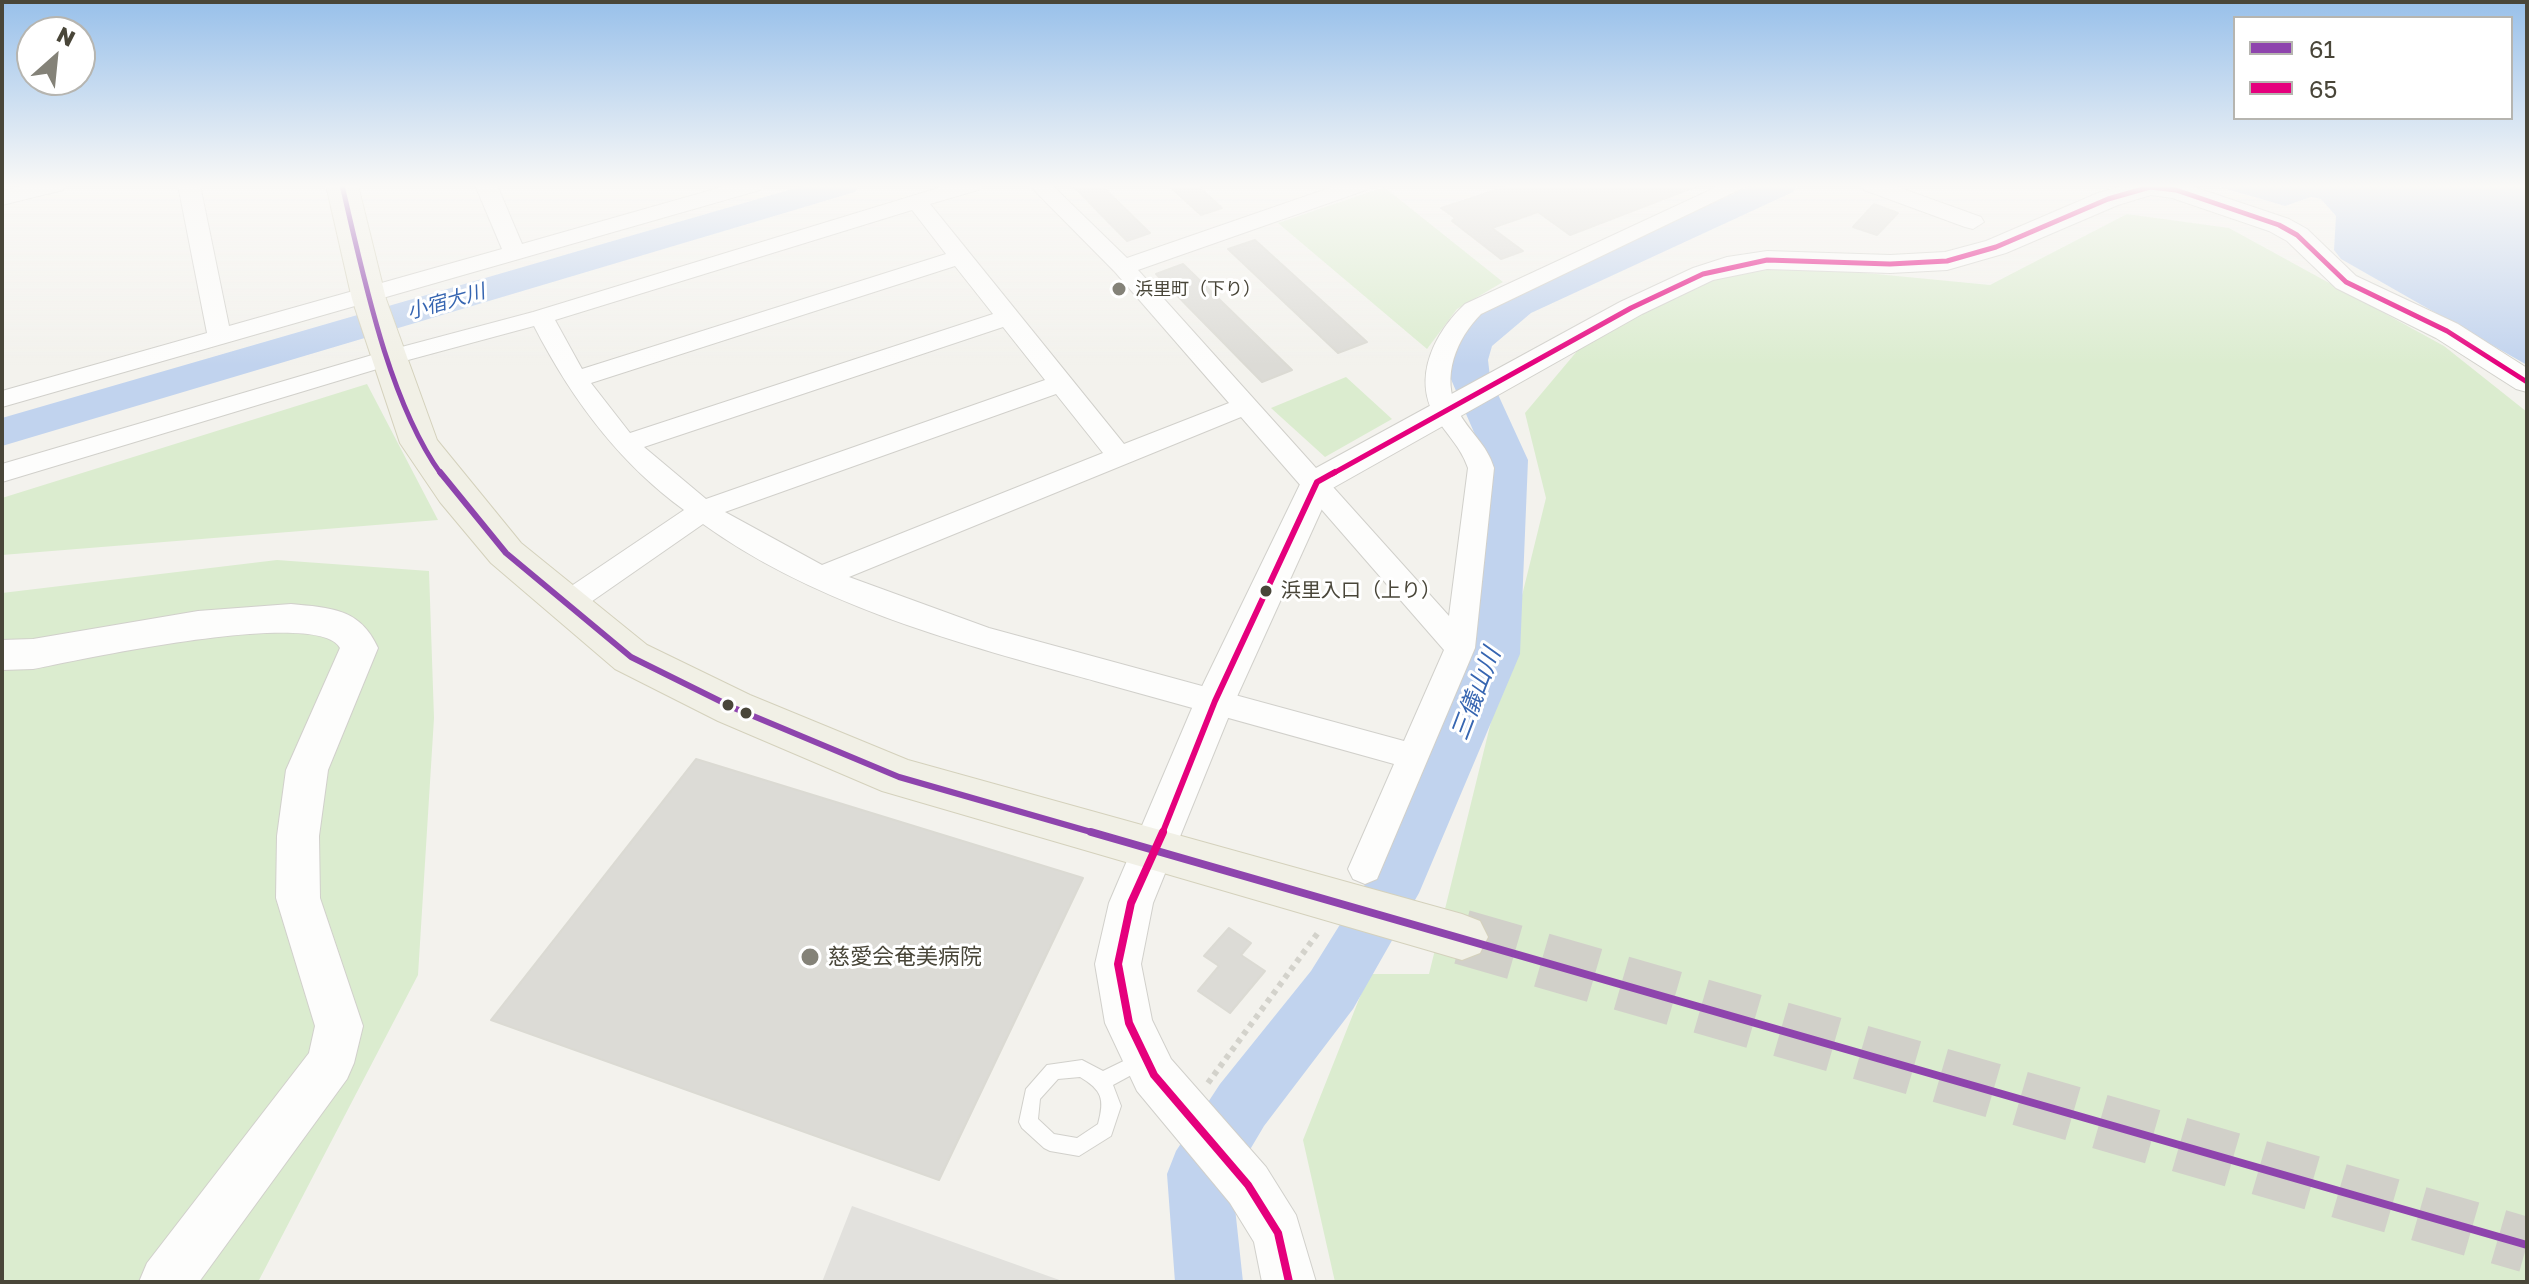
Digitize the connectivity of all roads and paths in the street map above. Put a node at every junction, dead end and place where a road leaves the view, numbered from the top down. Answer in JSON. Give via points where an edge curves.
{"nodes":[{"id":1,"x":201,"y":245,"type":"edge"},
{"id":2,"x":357,"y":245,"type":"edge"},
{"id":3,"x":511,"y":245,"type":"edge"},
{"id":4,"x":539,"y":245,"type":"edge"},
{"id":5,"x":771,"y":245,"type":"edge"},
{"id":6,"x":950,"y":245,"type":"edge"},
{"id":7,"x":1101,"y":245,"type":"edge"},
{"id":8,"x":1186,"y":245,"type":"edge"},
{"id":9,"x":1610,"y":245,"type":"edge"},
{"id":10,"x":2001,"y":245,"type":"edge"},
{"id":11,"x":2307,"y":245,"type":"edge"},
{"id":12,"x":514,"y":252,"type":"junction"},
{"id":13,"x":959,"y":257,"type":"junction"},
{"id":14,"x":1123,"y":267,"type":"junction"},
{"id":15,"x":369,"y":295,"type":"junction"},
{"id":16,"x":541,"y":317,"type":"junction"},
{"id":17,"x":1008,"y":317,"type":"junction"},
{"id":18,"x":219,"y":334,"type":"junction"},
{"id":19,"x":388,"y":358,"type":"junction"},
{"id":20,"x":576,"y":379,"type":"junction"},
{"id":21,"x":2527,"y":382,"type":"edge"},
{"id":22,"x":1059,"y":384,"type":"junction"},
{"id":23,"x":2,"y":399,"type":"edge"},
{"id":24,"x":1246,"y":405,"type":"junction"},
{"id":25,"x":1448,"y":408,"type":"junction"},
{"id":26,"x":625,"y":444,"type":"junction"},
{"id":27,"x":1121,"y":458,"type":"junction"},
{"id":28,"x":2,"y":473,"type":"edge"},
{"id":29,"x":1317,"y":482,"type":"junction"},
{"id":30,"x":703,"y":510,"type":"junction"},
{"id":31,"x":819,"y":578,"type":"junction"},
{"id":32,"x":565,"y":605,"type":"junction"},
{"id":33,"x":1460,"y":648,"type":"junction"},
{"id":34,"x":2,"y":655,"type":"edge"},
{"id":35,"x":1215,"y":701,"type":"junction"},
{"id":36,"x":1415,"y":757,"type":"junction"},
{"id":37,"x":1156,"y":850,"type":"junction"},
{"id":38,"x":1351,"y":891,"type":"junction"},
{"id":39,"x":1462,"y":937,"type":"tunnel mouth"},
{"id":40,"x":1146,"y":1058,"type":"junction"},
{"id":41,"x":1103,"y":1081,"type":"junction"},
{"id":42,"x":1191,"y":1118,"type":"junction"},
{"id":43,"x":166,"y":1282,"type":"edge"},
{"id":44,"x":1289,"y":1282,"type":"edge"}],
"edges":[{"from":1,"to":18,"type":"street"},
{"from":2,"to":15,"type":"main road"},
{"from":3,"to":12,"type":"street"},
{"from":4,"to":12,"type":"street"},
{"from":5,"to":16,"type":"street"},
{"from":6,"to":13,"type":"street"},
{"from":7,"to":14,"type":"street"},
{"from":8,"to":14,"type":"street"},
{"from":9,"to":25,"type":"street","via":[[1460,319],[1442,352],[1439,382]]},
{"from":10,"to":25,"type":"street","via":[[1947,261],[1767,260],[1727,266],[1631,308]]},
{"from":11,"to":21,"type":"street","via":[[2346,282],[2447,331]]},
{"from":12,"to":15,"type":"street"},
{"from":13,"to":17,"type":"street"},
{"from":13,"to":20,"type":"street"},
{"from":14,"to":24,"type":"street"},
{"from":15,"to":18,"type":"street"},
{"from":15,"to":19,"type":"main road"},
{"from":16,"to":19,"type":"street"},
{"from":16,"to":20,"type":"street"},
{"from":17,"to":22,"type":"street"},
{"from":17,"to":26,"type":"street"},
{"from":18,"to":23,"type":"street"},
{"from":19,"to":28,"type":"street"},
{"from":19,"to":32,"type":"main road","via":[[419,443],[454,492],[506,553]]},
{"from":20,"to":26,"type":"street"},
{"from":22,"to":27,"type":"street"},
{"from":22,"to":30,"type":"street"},
{"from":24,"to":27,"type":"street"},
{"from":24,"to":29,"type":"street"},
{"from":25,"to":29,"type":"street"},
{"from":25,"to":33,"type":"street","via":[[1476,446],[1481,468]]},
{"from":26,"to":30,"type":"street"},
{"from":27,"to":31,"type":"street"},
{"from":29,"to":33,"type":"street"},
{"from":29,"to":35,"type":"street"},
{"from":30,"to":31,"type":"street"},
{"from":30,"to":32,"type":"street"},
{"from":31,"to":35,"type":"street","via":[[958,632]]},
{"from":32,"to":37,"type":"main road","via":[[631,657],[734,708],[899,777]]},
{"from":33,"to":36,"type":"street"},
{"from":34,"to":43,"type":"street","via":[[252,618],[329,622],[351,632],[359,648],[307,770],[298,836],[298,898],[339,1026],[330,1063]]},
{"from":35,"to":36,"type":"street"},
{"from":35,"to":37,"type":"street"},
{"from":36,"to":38,"type":"street"},
{"from":37,"to":38,"type":"main road"},
{"from":37,"to":40,"type":"street","via":[[1131,903],[1118,964],[1129,1023]]},
{"from":38,"to":39,"type":"main road","via":[[1409,923]]},
{"from":38,"to":42,"type":"path"},
{"from":40,"to":41,"type":"lane"},
{"from":40,"to":42,"type":"street"},
{"from":41,"to":41,"type":"lane","via":[[1082,1068],[1053,1071],[1032,1095],[1028,1122],[1050,1142],[1079,1147],[1105,1130],[1112,1106]]},
{"from":42,"to":44,"type":"street","via":[[1248,1185],[1278,1233]]}]}
